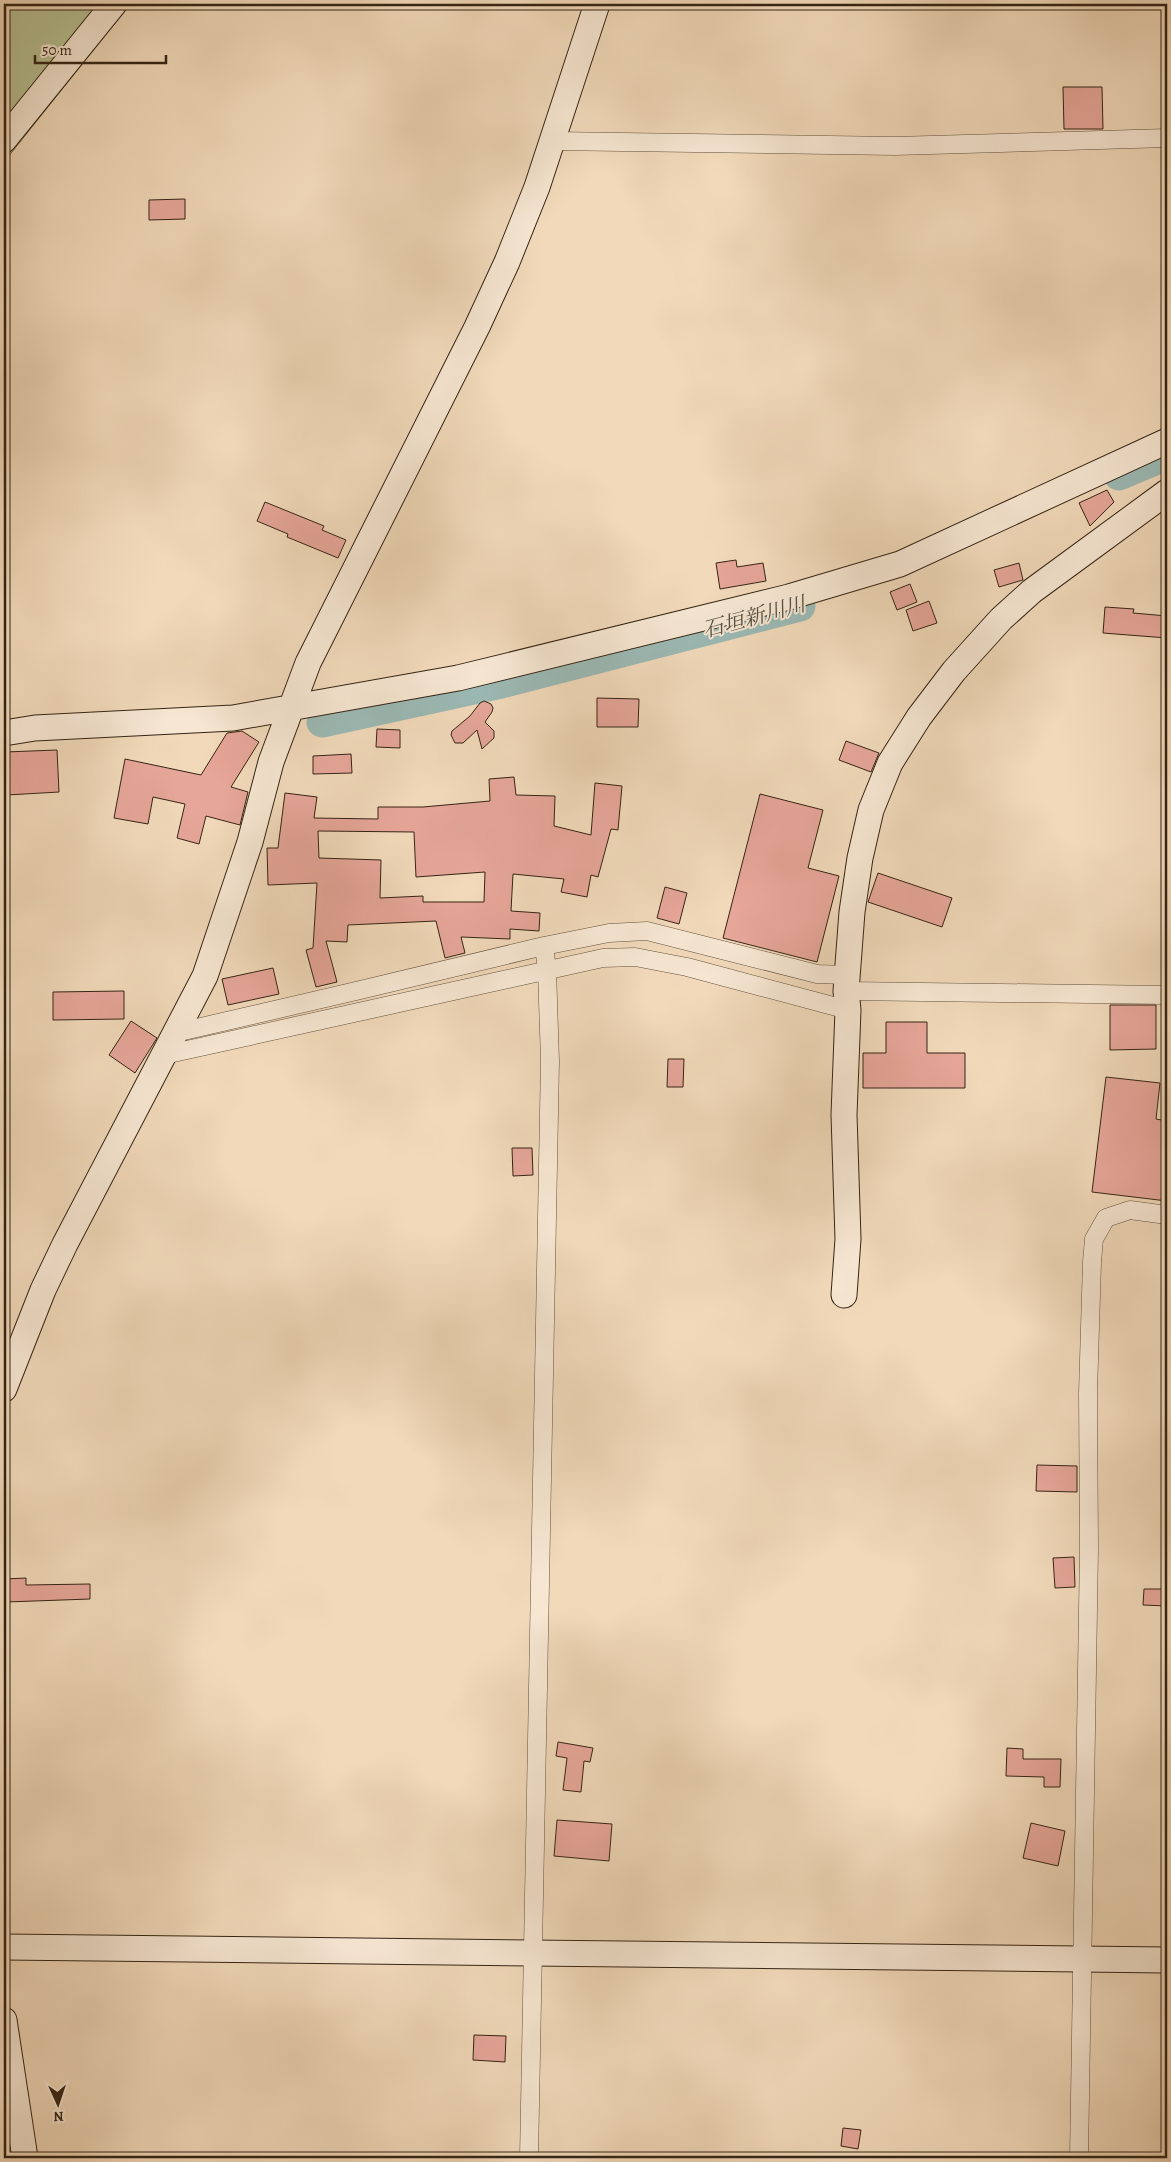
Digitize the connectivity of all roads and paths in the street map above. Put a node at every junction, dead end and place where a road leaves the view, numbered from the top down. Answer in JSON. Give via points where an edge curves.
{"nodes":[{"id":1,"x":114,"y":4,"type":"edge"},
{"id":2,"x":597,"y":4,"type":"edge"},
{"id":3,"x":1167,"y":138,"type":"edge"},
{"id":4,"x":4,"y":140,"type":"edge"},
{"id":5,"x":552,"y":141,"type":"junction"},
{"id":6,"x":1167,"y":441,"type":"edge"},
{"id":7,"x":1167,"y":492,"type":"edge"},
{"id":8,"x":291,"y":708,"type":"junction"},
{"id":9,"x":4,"y":732,"type":"edge"},
{"id":10,"x":544,"y":946,"type":"junction"},
{"id":11,"x":547,"y":970,"type":"junction"},
{"id":12,"x":847,"y":992,"type":"junction"},
{"id":13,"x":1167,"y":995,"type":"edge"},
{"id":14,"x":176,"y":1032,"type":"junction"},
{"id":15,"x":164,"y":1055,"type":"junction"},
{"id":16,"x":1167,"y":1215,"type":"edge"},
{"id":17,"x":844,"y":1295,"type":"dead end"},
{"id":18,"x":4,"y":1389,"type":"edge"},
{"id":19,"x":4,"y":1947,"type":"edge"},
{"id":20,"x":532,"y":1952,"type":"junction"},
{"id":21,"x":1083,"y":1960,"type":"junction"},
{"id":22,"x":1167,"y":1960,"type":"edge"},
{"id":23,"x":4,"y":2020,"type":"edge"},
{"id":24,"x":25,"y":2158,"type":"edge"},
{"id":25,"x":529,"y":2158,"type":"edge"},
{"id":26,"x":1079,"y":2158,"type":"edge"}],
"edges":[{"from":1,"to":4,"type":"street"},
{"from":2,"to":5,"type":"street"},
{"from":3,"to":5,"type":"street","via":[[895,146]]},
{"from":5,"to":8,"type":"street","via":[[538,187],[477,328],[308,663]]},
{"from":6,"to":8,"type":"street","via":[[900,564],[789,597],[458,678]]},
{"from":7,"to":12,"type":"street","via":[[1032,591],[1001,619],[954,671],[919,717],[890,763],[871,810],[852,912]]},
{"from":8,"to":9,"type":"street","via":[[233,718]]},
{"from":8,"to":14,"type":"street","via":[[271,762],[250,842],[205,976]]},
{"from":10,"to":11,"type":"street"},
{"from":10,"to":12,"type":"street","via":[[609,933],[647,932],[817,974]]},
{"from":10,"to":14,"type":"street"},
{"from":11,"to":12,"type":"street","via":[[603,958],[635,957]]},
{"from":11,"to":15,"type":"street"},
{"from":11,"to":20,"type":"street","via":[[550,1071]]},
{"from":12,"to":13,"type":"street"},
{"from":12,"to":17,"type":"street","via":[[844,1114],[848,1239]]},
{"from":14,"to":15,"type":"street"},
{"from":15,"to":18,"type":"street","via":[[65,1244]]},
{"from":16,"to":21,"type":"street","via":[[1130,1210],[1106,1218],[1094,1238],[1088,1393]]},
{"from":19,"to":20,"type":"street"},
{"from":20,"to":21,"type":"street"},
{"from":20,"to":25,"type":"street"},
{"from":21,"to":22,"type":"street"},
{"from":21,"to":26,"type":"street"},
{"from":23,"to":24,"type":"street"}]}
